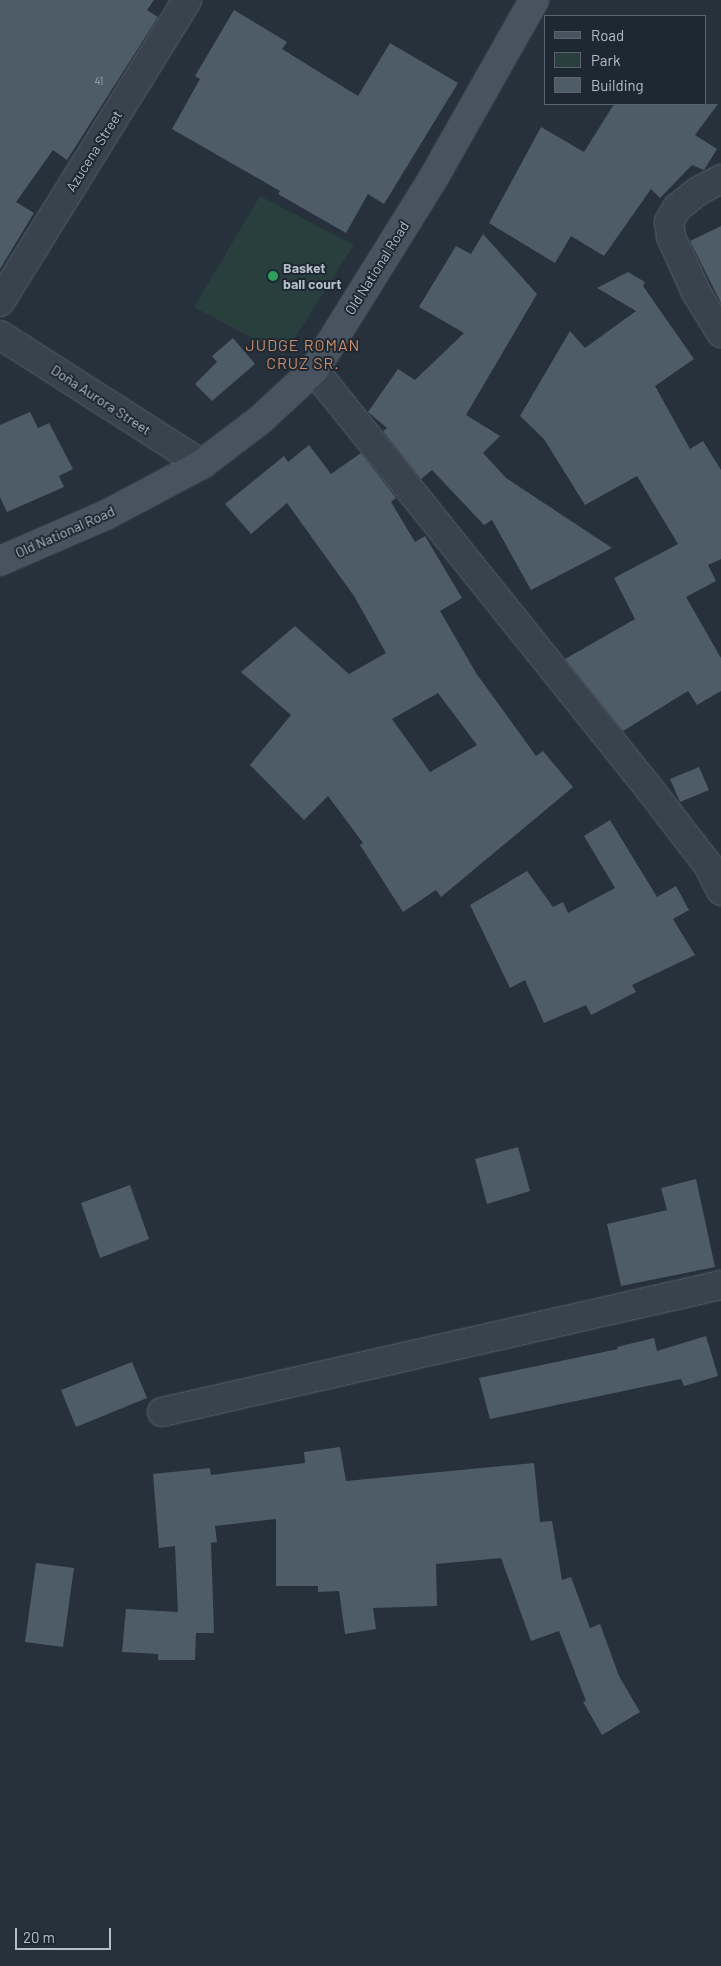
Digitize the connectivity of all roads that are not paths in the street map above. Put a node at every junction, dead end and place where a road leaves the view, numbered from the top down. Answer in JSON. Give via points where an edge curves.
{"nodes":[{"id":1,"x":187,"y":0,"type":"edge"},
{"id":2,"x":534,"y":0,"type":"edge"},
{"id":3,"x":721,"y":179,"type":"edge"},
{"id":4,"x":0,"y":302,"type":"edge"},
{"id":5,"x":721,"y":333,"type":"edge"},
{"id":6,"x":0,"y":335,"type":"edge"},
{"id":7,"x":314,"y":370,"type":"junction"},
{"id":8,"x":202,"y":464,"type":"junction"},
{"id":9,"x":0,"y":561,"type":"edge"},
{"id":10,"x":714,"y":862,"type":"edge"},
{"id":11,"x":721,"y":892,"type":"edge"},
{"id":12,"x":721,"y":1286,"type":"edge"},
{"id":13,"x":162,"y":1412,"type":"dead end"}],
"edges":[{"from":1,"to":4,"type":"street","name":"Azucena Street"},
{"from":2,"to":7,"type":"main road","name":"Old National Road","via":[[434,177]]},
{"from":3,"to":5,"type":"street","via":[[698,191],[677,208],[669,222],[671,237],[696,294]]},
{"from":6,"to":8,"type":"street","name":"Doña Aurora Street"},
{"from":7,"to":8,"type":"main road","name":"Old National Road","via":[[260,420]]},
{"from":7,"to":10,"type":"street"},
{"from":8,"to":9,"type":"main road","name":"Old National Road","via":[[106,515]]},
{"from":10,"to":11,"type":"street"},
{"from":12,"to":13,"type":"street"}]}
